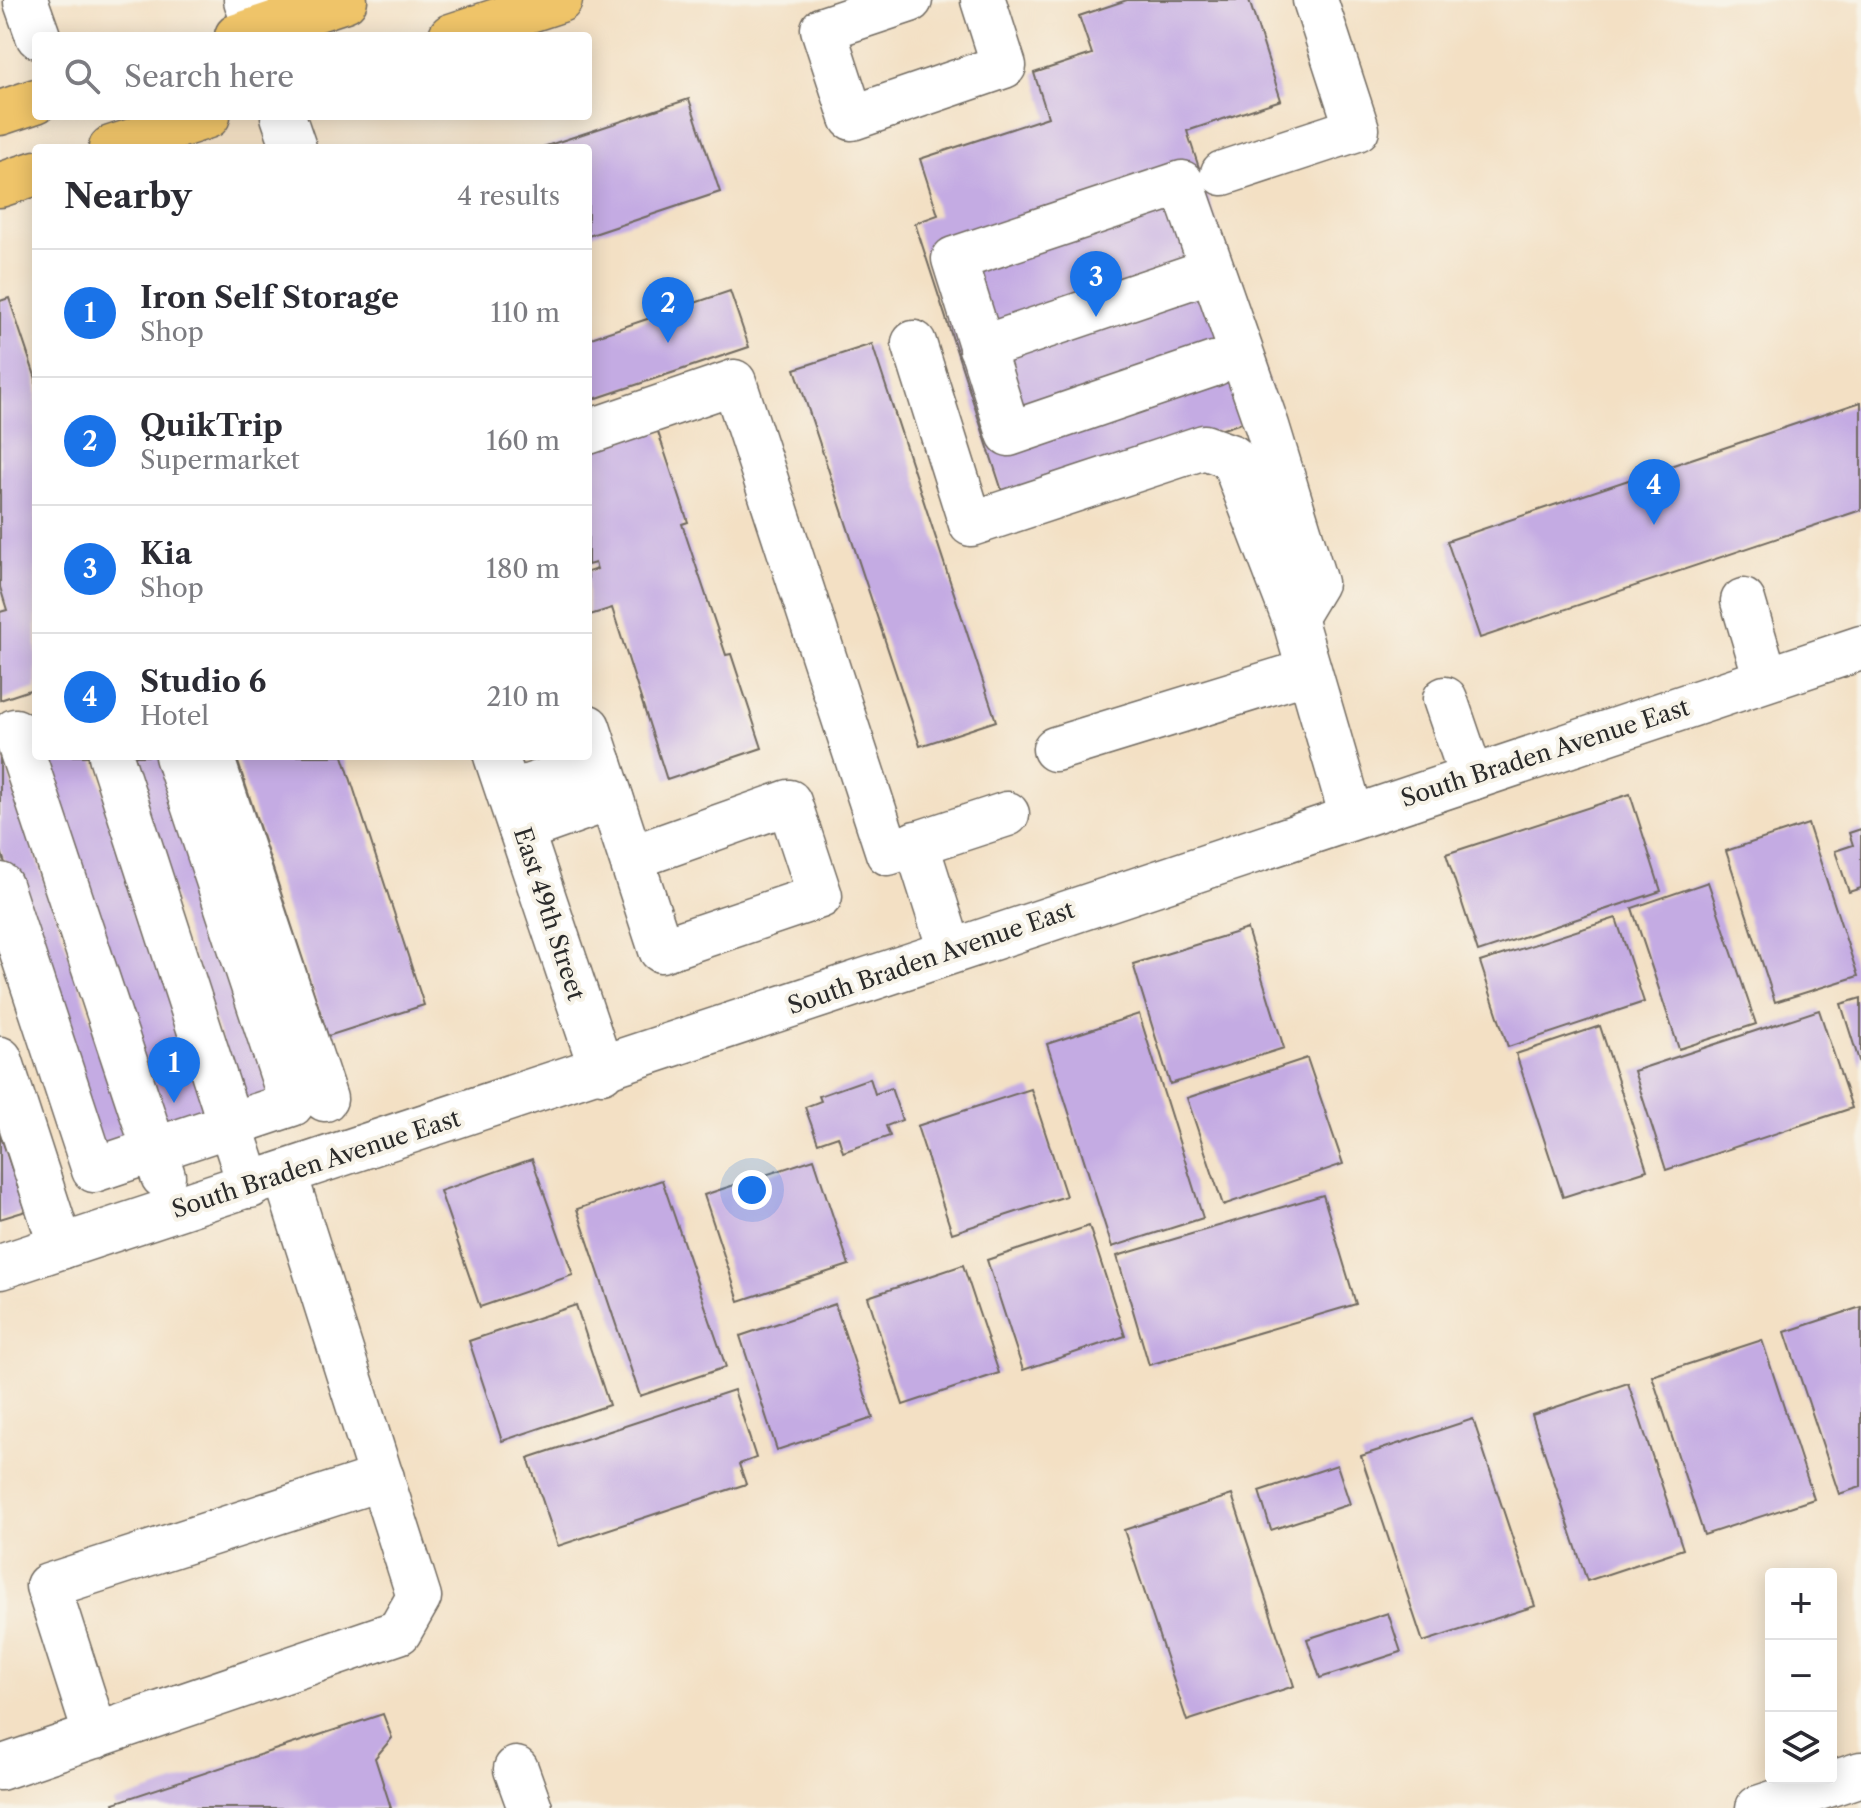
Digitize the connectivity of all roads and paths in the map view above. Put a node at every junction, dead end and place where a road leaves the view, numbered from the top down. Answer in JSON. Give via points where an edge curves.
{"nodes":[{"id":1,"x":345,"y":0,"type":"edge"},
{"id":2,"x":560,"y":0,"type":"edge"},
{"id":3,"x":910,"y":0,"type":"edge"},
{"id":4,"x":983,"y":0,"type":"edge"},
{"id":5,"x":1315,"y":0,"type":"edge"},
{"id":6,"x":249,"y":26,"type":"edge"},
{"id":7,"x":463,"y":32,"type":"edge"},
{"id":8,"x":32,"y":102,"type":"edge"},
{"id":9,"x":0,"y":113,"type":"edge"},
{"id":10,"x":197,"y":120,"type":"edge"},
{"id":11,"x":284,"y":120,"type":"edge"},
{"id":12,"x":131,"y":144,"type":"edge"},
{"id":13,"x":293,"y":144,"type":"edge"},
{"id":14,"x":1223,"y":173,"type":"dead end"},
{"id":15,"x":32,"y":174,"type":"edge"},
{"id":16,"x":0,"y":185,"type":"edge"},
{"id":17,"x":1212,"y":270,"type":"junction"},
{"id":18,"x":914,"y":343,"type":"dead end"},
{"id":19,"x":981,"y":348,"type":"junction"},
{"id":20,"x":1214,"y":364,"type":"dead end"},
{"id":21,"x":592,"y":431,"type":"edge"},
{"id":22,"x":1743,"y":601,"type":"dead end"},
{"id":23,"x":1294,"y":618,"type":"junction"},
{"id":24,"x":1861,"y":648,"type":"edge"},
{"id":25,"x":1309,"y":671,"type":"junction"},
{"id":26,"x":1766,"y":679,"type":"junction"},
{"id":27,"x":1445,"y":699,"type":"dead end"},
{"id":28,"x":17,"y":730,"type":"edge"},
{"id":29,"x":1055,"y":749,"type":"dead end"},
{"id":30,"x":112,"y":760,"type":"edge"},
{"id":31,"x":178,"y":760,"type":"edge"},
{"id":32,"x":212,"y":760,"type":"edge"},
{"id":33,"x":600,"y":763,"type":"edge"},
{"id":34,"x":1472,"y":778,"type":"junction"},
{"id":35,"x":509,"y":793,"type":"edge"},
{"id":36,"x":1007,"y":814,"type":"dead end"},
{"id":37,"x":1352,"y":817,"type":"junction"},
{"id":38,"x":916,"y":843,"type":"junction"},
{"id":39,"x":631,"y":858,"type":"dead end"},
{"id":40,"x":0,"y":885,"type":"edge"},
{"id":41,"x":950,"y":950,"type":"junction"},
{"id":42,"x":0,"y":1059,"type":"edge"},
{"id":43,"x":602,"y":1071,"type":"junction"},
{"id":44,"x":325,"y":1099,"type":"dead end"},
{"id":45,"x":231,"y":1124,"type":"junction"},
{"id":46,"x":155,"y":1149,"type":"junction"},
{"id":47,"x":268,"y":1180,"type":"junction"},
{"id":48,"x":174,"y":1211,"type":"junction"},
{"id":49,"x":61,"y":1247,"type":"junction"},
{"id":50,"x":0,"y":1267,"type":"edge"},
{"id":51,"x":382,"y":1478,"type":"junction"},
{"id":52,"x":96,"y":1736,"type":"junction"},
{"id":53,"x":0,"y":1768,"type":"edge"},
{"id":54,"x":1861,"y":1774,"type":"edge"},
{"id":55,"x":1806,"y":1800,"type":"edge"},
{"id":56,"x":1758,"y":1808,"type":"edge"}],
"edges":[{"from":1,"to":6,"type":"main road"},
{"from":2,"to":7,"type":"main road"},
{"from":3,"to":4,"type":"street","via":[[823,29],[852,118],[1004,66]]},
{"from":5,"to":14,"type":"street","via":[[1357,129]]},
{"from":8,"to":9,"type":"main road"},
{"from":10,"to":12,"type":"main road"},
{"from":11,"to":13,"type":"street"},
{"from":15,"to":16,"type":"main road"},
{"from":17,"to":19,"type":"street"},
{"from":17,"to":19,"type":"street","via":[[1182,183],[954,259]]},
{"from":17,"to":23,"type":"street","via":[[1315,583]]},
{"from":18,"to":23,"type":"street","via":[[971,524],[1204,447],[1232,457]]},
{"from":19,"to":20,"type":"street","via":[[1009,434]]},
{"from":21,"to":38,"type":"street","via":[[734,382],[888,853]]},
{"from":22,"to":26,"type":"street"},
{"from":23,"to":25,"type":"street"},
{"from":24,"to":26,"type":"street","name":"South Braden Avenue East"},
{"from":25,"to":29,"type":"street"},
{"from":25,"to":37,"type":"street"},
{"from":26,"to":34,"type":"street","name":"South Braden Avenue East"},
{"from":27,"to":34,"type":"street"},
{"from":28,"to":46,"type":"street"},
{"from":30,"to":45,"type":"street"},
{"from":31,"to":45,"type":"street","via":[[292,1104]]},
{"from":32,"to":44,"type":"street"},
{"from":33,"to":35,"type":"street"},
{"from":33,"to":39,"type":"street"},
{"from":34,"to":37,"type":"street","name":"South Braden Avenue East"},
{"from":35,"to":43,"type":"street","name":"East 49th Street"},
{"from":36,"to":38,"type":"street"},
{"from":37,"to":41,"type":"street","name":"South Braden Avenue East"},
{"from":38,"to":41,"type":"street"},
{"from":40,"to":46,"type":"street","via":[[94,1170]]},
{"from":41,"to":43,"type":"street","name":"South Braden Avenue East"},
{"from":42,"to":49,"type":"street"},
{"from":43,"to":47,"type":"street","name":"South Braden Avenue East"},
{"from":45,"to":46,"type":"street"},
{"from":45,"to":47,"type":"street"},
{"from":46,"to":48,"type":"street"},
{"from":47,"to":48,"type":"street","name":"South Braden Avenue East"},
{"from":47,"to":51,"type":"street"},
{"from":48,"to":49,"type":"street","name":"South Braden Avenue East"},
{"from":49,"to":50,"type":"street","name":"South Braden Avenue East"},
{"from":51,"to":52,"type":"street","via":[[419,1597],[399,1632]]},
{"from":51,"to":52,"type":"street","via":[[48,1586]]},
{"from":52,"to":53,"type":"street"},
{"from":54,"to":55,"type":"street"},
{"from":55,"to":56,"type":"street"}]}
